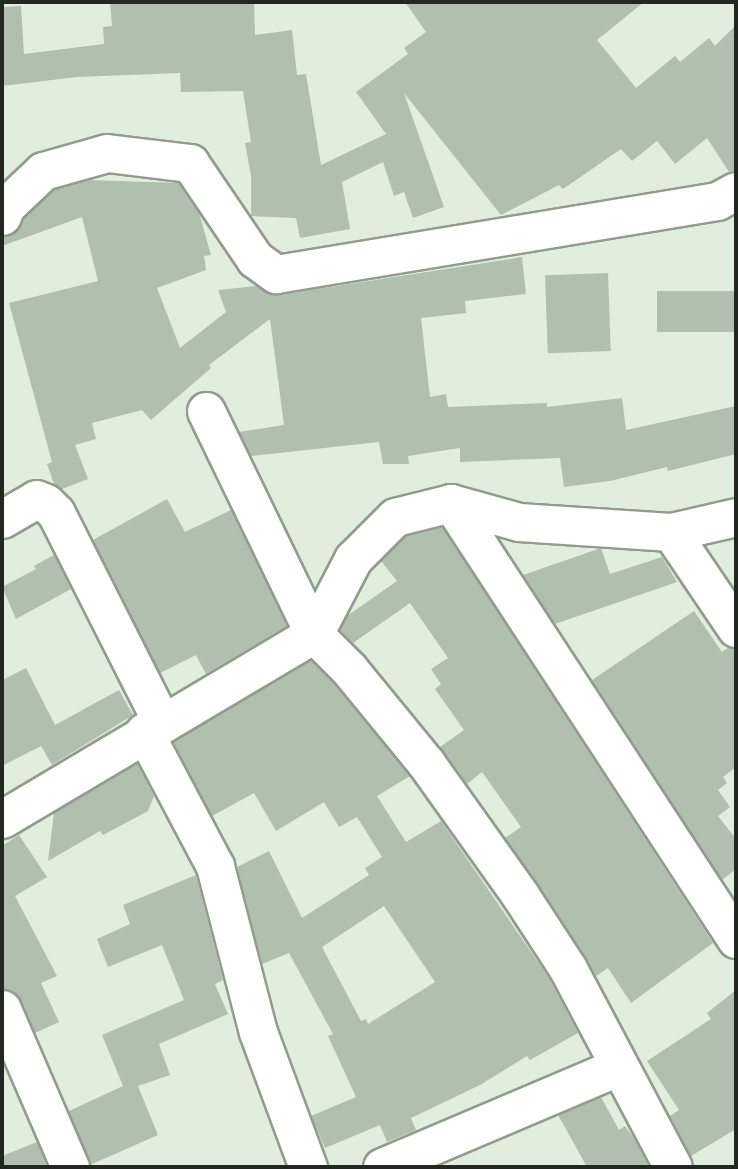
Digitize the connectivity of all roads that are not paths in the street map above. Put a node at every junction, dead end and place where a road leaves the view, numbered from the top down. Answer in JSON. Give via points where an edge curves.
{"nodes":[{"id":1,"x":736,"y":191,"type":"edge"},
{"id":2,"x":2,"y":216,"type":"edge"},
{"id":3,"x":206,"y":411,"type":"dead end"},
{"id":4,"x":451,"y":503,"type":"junction"},
{"id":5,"x":736,"y":517,"type":"edge"},
{"id":6,"x":2,"y":519,"type":"edge"},
{"id":7,"x":671,"y":532,"type":"junction"},
{"id":8,"x":736,"y":628,"type":"edge"},
{"id":9,"x":314,"y":634,"type":"junction"},
{"id":10,"x":153,"y":728,"type":"junction"},
{"id":11,"x":2,"y":819,"type":"edge"},
{"id":12,"x":736,"y":939,"type":"edge"},
{"id":13,"x":2,"y":1009,"type":"edge"},
{"id":14,"x":618,"y":1068,"type":"junction"},
{"id":15,"x":70,"y":1167,"type":"edge"},
{"id":16,"x":308,"y":1167,"type":"edge"},
{"id":17,"x":382,"y":1167,"type":"edge"},
{"id":18,"x":673,"y":1167,"type":"edge"}],
"edges":[{"from":1,"to":2,"type":"street","via":[[717,201],[276,274],[255,259],[190,163],[107,153],[94,156],[43,171],[6,206]]},
{"from":3,"to":9,"type":"street"},
{"from":4,"to":7,"type":"street","via":[[519,522]]},
{"from":4,"to":9,"type":"street","via":[[395,516],[353,559]]},
{"from":4,"to":12,"type":"street"},
{"from":5,"to":7,"type":"street"},
{"from":6,"to":10,"type":"street","via":[[36,499],[56,513]]},
{"from":7,"to":8,"type":"street"},
{"from":9,"to":10,"type":"street"},
{"from":9,"to":14,"type":"street","via":[[426,763],[520,895],[567,967]]},
{"from":10,"to":11,"type":"street"},
{"from":10,"to":16,"type":"street","via":[[215,866],[258,1032]]},
{"from":13,"to":15,"type":"street"},
{"from":14,"to":17,"type":"street"},
{"from":14,"to":18,"type":"street"}]}
